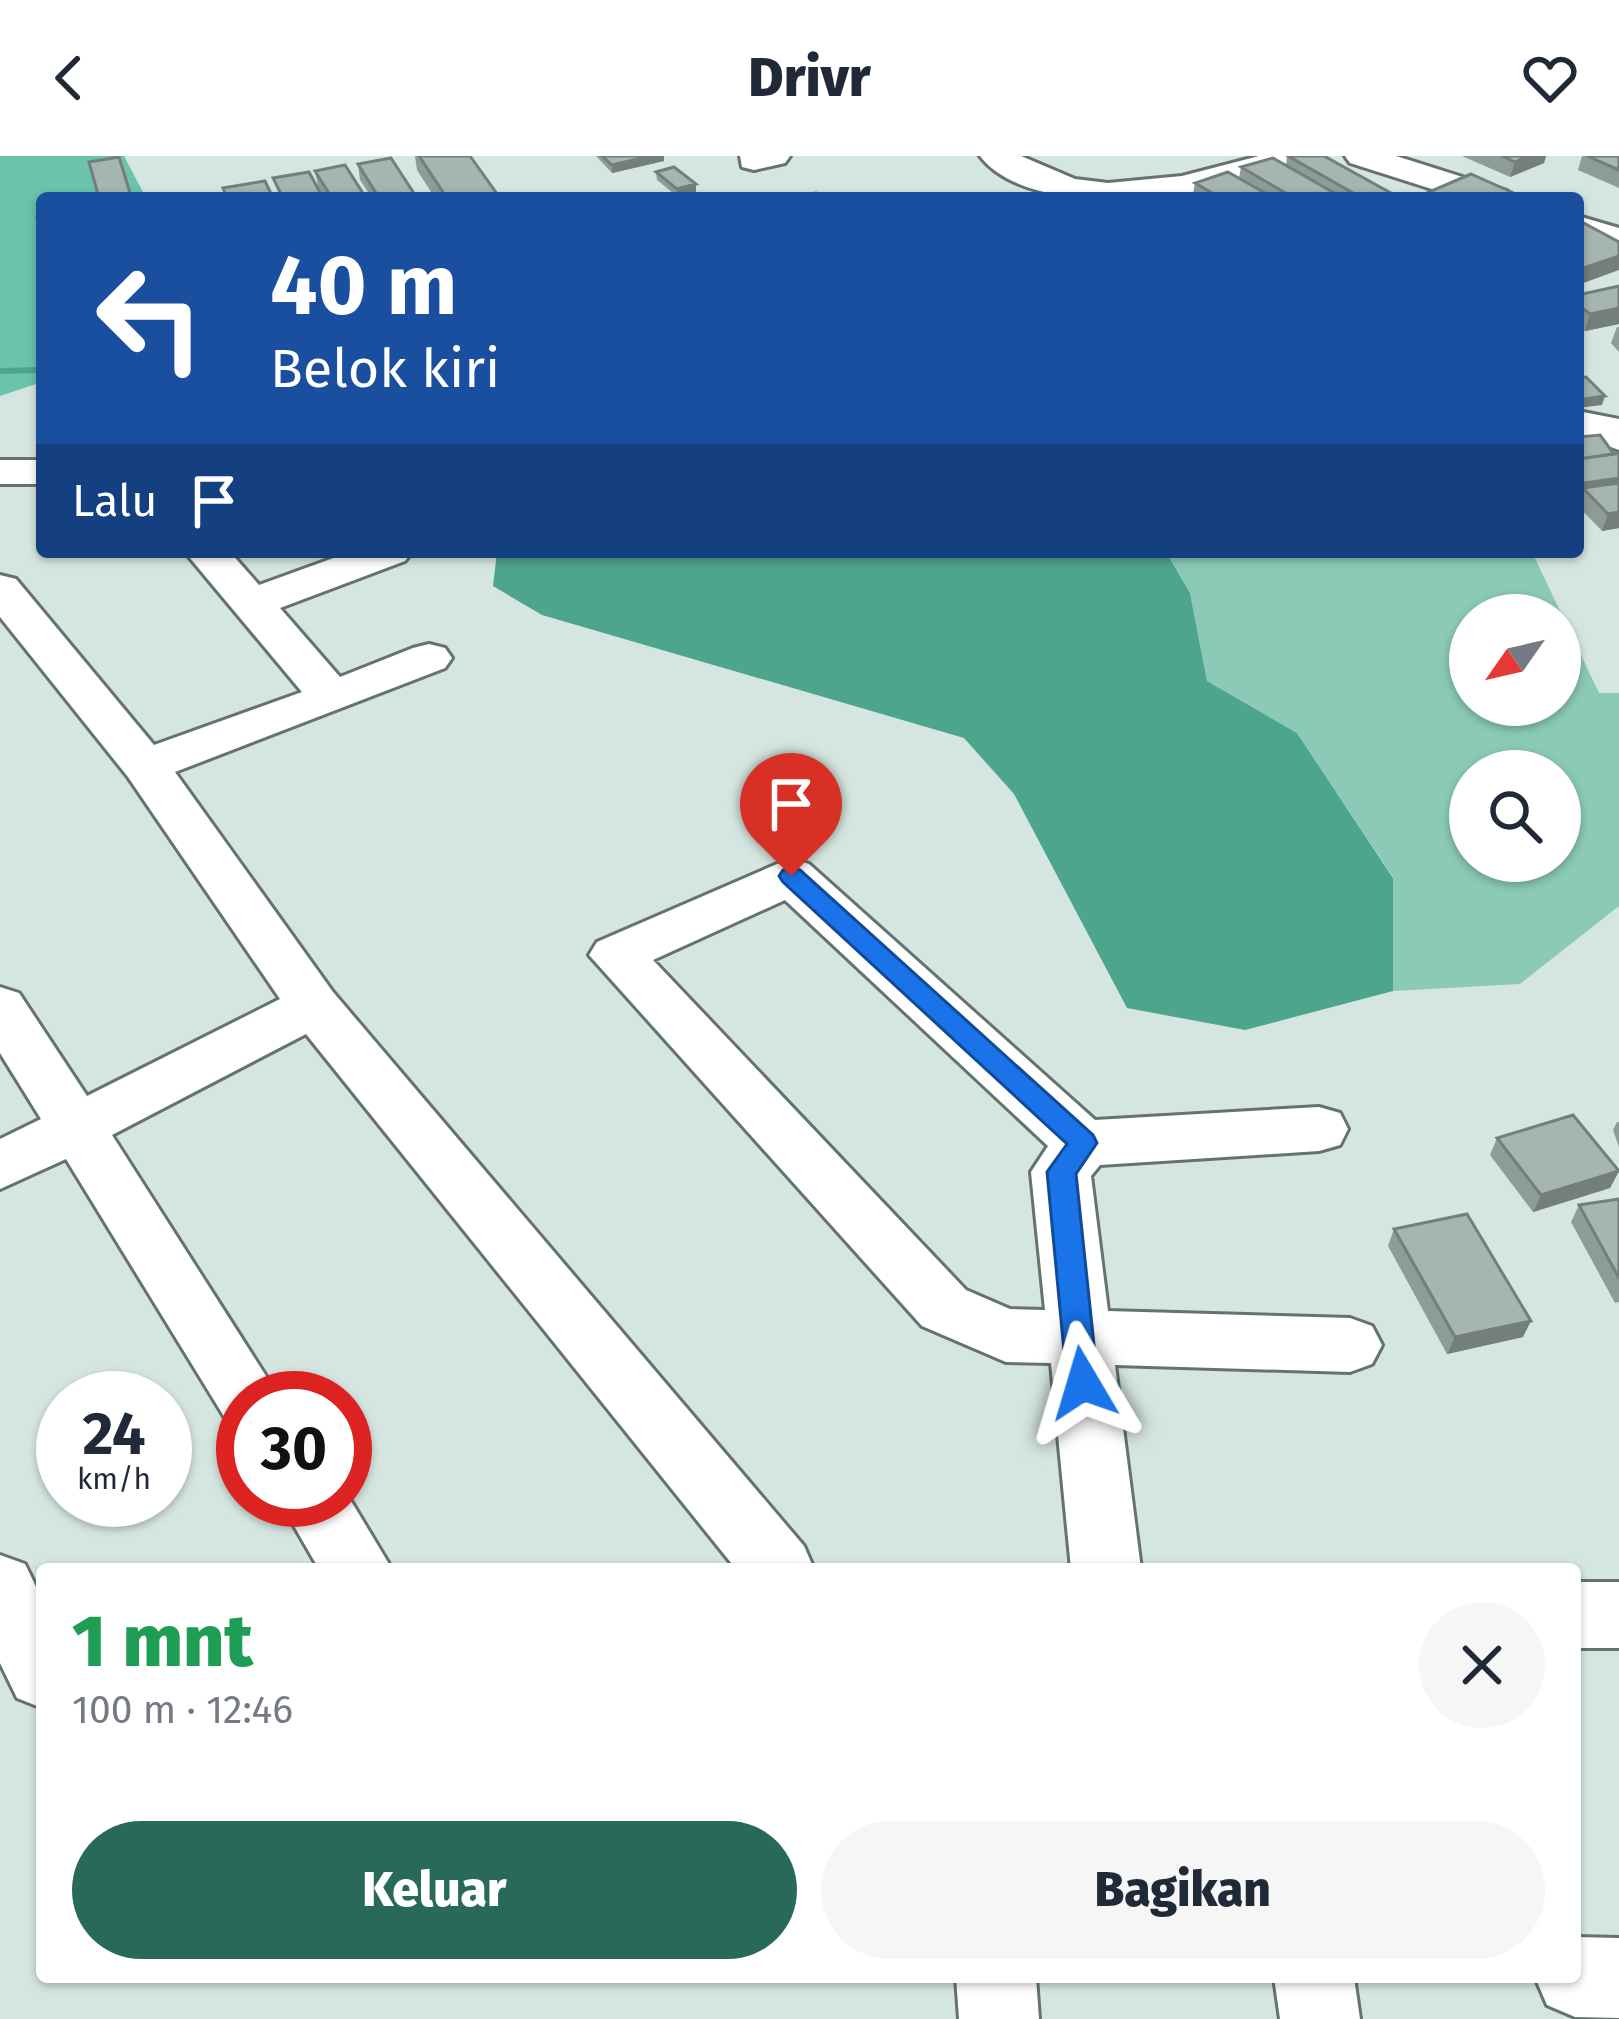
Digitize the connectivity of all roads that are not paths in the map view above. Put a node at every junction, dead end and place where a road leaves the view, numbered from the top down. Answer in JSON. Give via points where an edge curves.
{"nodes":[{"id":1,"x":997,"y":156,"type":"edge"},
{"id":2,"x":1298,"y":156,"type":"edge"},
{"id":3,"x":1362,"y":156,"type":"edge"},
{"id":4,"x":1073,"y":192,"type":"edge"},
{"id":5,"x":1170,"y":192,"type":"edge"},
{"id":6,"x":1476,"y":192,"type":"edge"},
{"id":7,"x":1584,"y":228,"type":"edge"},
{"id":8,"x":1619,"y":240,"type":"edge"},
{"id":9,"x":1584,"y":424,"type":"edge"},
{"id":10,"x":1619,"y":438,"type":"edge"},
{"id":11,"x":0,"y":472,"type":"edge"},
{"id":12,"x":36,"y":472,"type":"edge"},
{"id":13,"x":212,"y":558,"type":"edge"},
{"id":14,"x":374,"y":558,"type":"edge"},
{"id":15,"x":0,"y":588,"type":"edge"},
{"id":16,"x":252,"y":603,"type":"junction"},
{"id":17,"x":429,"y":658,"type":"dead end"},
{"id":18,"x":332,"y":697,"type":"junction"},
{"id":19,"x":145,"y":766,"type":"junction"},
{"id":20,"x":314,"y":1006,"type":"junction"},
{"id":21,"x":0,"y":1007,"type":"edge"},
{"id":22,"x":76,"y":1129,"type":"junction"},
{"id":23,"x":1319,"y":1129,"type":"dead end"},
{"id":24,"x":1083,"y":1143,"type":"junction"},
{"id":25,"x":0,"y":1166,"type":"edge"},
{"id":26,"x":1077,"y":1337,"type":"junction"},
{"id":27,"x":1350,"y":1345,"type":"dead end"},
{"id":28,"x":231,"y":1371,"type":"edge"},
{"id":29,"x":330,"y":1527,"type":"edge"},
{"id":30,"x":353,"y":1563,"type":"edge"},
{"id":31,"x":774,"y":1563,"type":"edge"},
{"id":32,"x":1105,"y":1563,"type":"edge"},
{"id":33,"x":0,"y":1587,"type":"edge"},
{"id":34,"x":1581,"y":1615,"type":"edge"},
{"id":35,"x":1619,"y":1615,"type":"edge"},
{"id":36,"x":36,"y":1661,"type":"edge"},
{"id":37,"x":1581,"y":1977,"type":"edge"},
{"id":38,"x":1619,"y":1978,"type":"edge"},
{"id":39,"x":996,"y":1983,"type":"edge"},
{"id":40,"x":1314,"y":1983,"type":"edge"},
{"id":41,"x":999,"y":2019,"type":"edge"},
{"id":42,"x":1320,"y":2019,"type":"edge"}],
"edges":[{"from":1,"to":4,"type":"street"},
{"from":2,"to":5,"type":"street"},
{"from":3,"to":6,"type":"street"},
{"from":7,"to":8,"type":"street"},
{"from":9,"to":10,"type":"street"},
{"from":11,"to":12,"type":"street"},
{"from":13,"to":16,"type":"street"},
{"from":14,"to":16,"type":"street"},
{"from":15,"to":19,"type":"street"},
{"from":16,"to":18,"type":"street"},
{"from":17,"to":18,"type":"street"},
{"from":18,"to":19,"type":"street"},
{"from":19,"to":20,"type":"street"},
{"from":20,"to":22,"type":"street"},
{"from":20,"to":31,"type":"street"},
{"from":21,"to":22,"type":"street"},
{"from":22,"to":25,"type":"street"},
{"from":22,"to":28,"type":"street"},
{"from":23,"to":24,"type":"street"},
{"from":24,"to":26,"type":"street","via":[[1061,1172]]},
{"from":24,"to":26,"type":"street","via":[[791,876],[616,956],[944,1308],[1006,1335]]},
{"from":26,"to":27,"type":"street"},
{"from":26,"to":32,"type":"street"},
{"from":29,"to":30,"type":"street"},
{"from":33,"to":36,"type":"street"},
{"from":34,"to":35,"type":"street"},
{"from":37,"to":38,"type":"street"},
{"from":39,"to":41,"type":"street"},
{"from":40,"to":42,"type":"street"}]}
